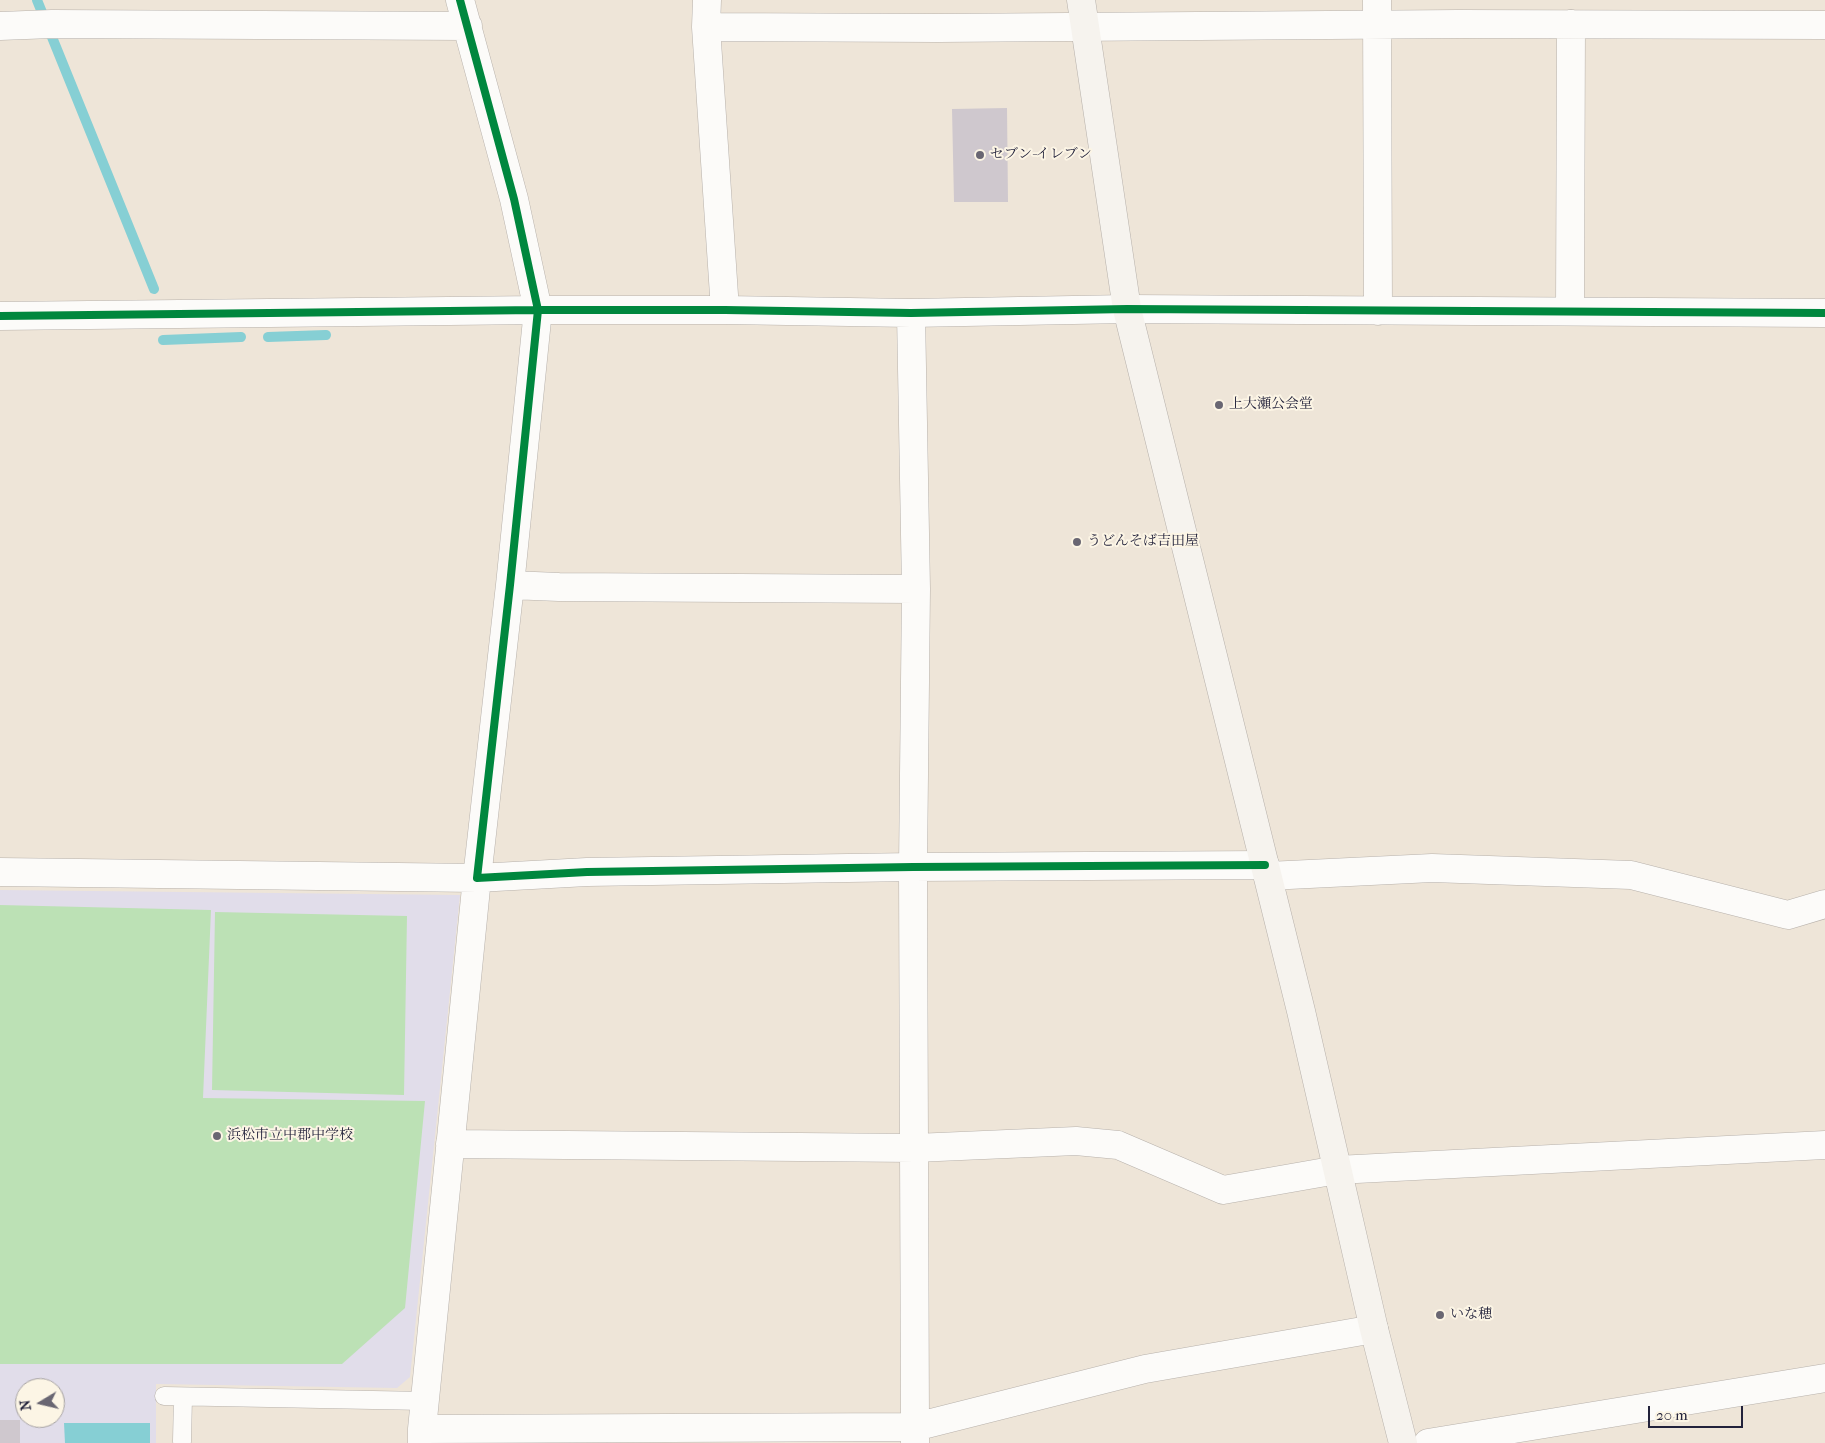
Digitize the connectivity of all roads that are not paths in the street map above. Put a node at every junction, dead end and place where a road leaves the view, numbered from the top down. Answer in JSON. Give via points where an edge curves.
{"nodes":[{"id":1,"x":460,"y":0,"type":"edge"},
{"id":2,"x":707,"y":0,"type":"edge"},
{"id":3,"x":1081,"y":0,"type":"edge"},
{"id":4,"x":1377,"y":12,"type":"edge"},
{"id":5,"x":1571,"y":24,"type":"junction"},
{"id":6,"x":1825,"y":25,"type":"edge"},
{"id":7,"x":10,"y":26,"type":"edge"},
{"id":8,"x":468,"y":26,"type":"junction"},
{"id":9,"x":706,"y":27,"type":"junction"},
{"id":10,"x":1085,"y":28,"type":"junction"},
{"id":11,"x":538,"y":310,"type":"junction"},
{"id":12,"x":725,"y":310,"type":"junction"},
{"id":13,"x":1127,"y":310,"type":"junction"},
{"id":14,"x":1378,"y":311,"type":"junction"},
{"id":15,"x":1570,"y":312,"type":"junction"},
{"id":16,"x":911,"y":313,"type":"junction"},
{"id":17,"x":1825,"y":313,"type":"edge"},
{"id":18,"x":0,"y":316,"type":"edge"},
{"id":19,"x":510,"y":585,"type":"junction"},
{"id":20,"x":916,"y":589,"type":"junction"},
{"id":21,"x":913,"y":867,"type":"junction"},
{"id":22,"x":1266,"y":871,"type":"junction"},
{"id":23,"x":0,"y":872,"type":"edge"},
{"id":24,"x":477,"y":878,"type":"junction"},
{"id":25,"x":1825,"y":904,"type":"edge"},
{"id":26,"x":450,"y":1144,"type":"junction"},
{"id":27,"x":1825,"y":1145,"type":"edge"},
{"id":28,"x":915,"y":1148,"type":"junction"},
{"id":29,"x":1337,"y":1170,"type":"junction"},
{"id":30,"x":1374,"y":1329,"type":"junction"},
{"id":31,"x":1825,"y":1378,"type":"edge"},
{"id":32,"x":164,"y":1396,"type":"dead end"},
{"id":33,"x":183,"y":1397,"type":"junction"},
{"id":34,"x":425,"y":1401,"type":"junction"},
{"id":35,"x":915,"y":1435,"type":"edge"},
{"id":36,"x":422,"y":1436,"type":"edge"},
{"id":37,"x":182,"y":1441,"type":"dead end"},
{"id":38,"x":1402,"y":1443,"type":"edge"},
{"id":39,"x":1428,"y":1443,"type":"edge"}],
"edges":[{"from":1,"to":8,"type":"street"},
{"from":2,"to":9,"type":"street"},
{"from":3,"to":10,"type":"street"},
{"from":4,"to":5,"type":"street"},
{"from":4,"to":10,"type":"street"},
{"from":4,"to":14,"type":"street"},
{"from":5,"to":6,"type":"street"},
{"from":5,"to":15,"type":"street"},
{"from":7,"to":8,"type":"street"},
{"from":8,"to":11,"type":"street","via":[[514,199]]},
{"from":9,"to":10,"type":"street"},
{"from":9,"to":12,"type":"street"},
{"from":10,"to":13,"type":"street"},
{"from":11,"to":12,"type":"street"},
{"from":11,"to":18,"type":"street"},
{"from":11,"to":19,"type":"street"},
{"from":12,"to":16,"type":"street"},
{"from":13,"to":14,"type":"street"},
{"from":13,"to":16,"type":"street"},
{"from":13,"to":22,"type":"street"},
{"from":14,"to":15,"type":"street"},
{"from":15,"to":17,"type":"street"},
{"from":16,"to":20,"type":"street"},
{"from":19,"to":20,"type":"street"},
{"from":19,"to":24,"type":"street"},
{"from":20,"to":21,"type":"street"},
{"from":21,"to":22,"type":"street"},
{"from":21,"to":24,"type":"street","via":[[587,872]]},
{"from":21,"to":28,"type":"street"},
{"from":22,"to":25,"type":"street","via":[[1432,868],[1631,875],[1788,915]]},
{"from":22,"to":29,"type":"street"},
{"from":23,"to":24,"type":"street"},
{"from":24,"to":26,"type":"street"},
{"from":26,"to":28,"type":"street"},
{"from":26,"to":34,"type":"street"},
{"from":27,"to":29,"type":"street"},
{"from":28,"to":29,"type":"street","via":[[1076,1141],[1118,1144],[1223,1190]]},
{"from":28,"to":35,"type":"street"},
{"from":29,"to":30,"type":"street"},
{"from":30,"to":35,"type":"street","via":[[1145,1369]]},
{"from":30,"to":38,"type":"street"},
{"from":31,"to":39,"type":"street"},
{"from":32,"to":33,"type":"lane"},
{"from":33,"to":34,"type":"lane"},
{"from":33,"to":37,"type":"lane"},
{"from":34,"to":36,"type":"street"},
{"from":35,"to":36,"type":"street"}]}
